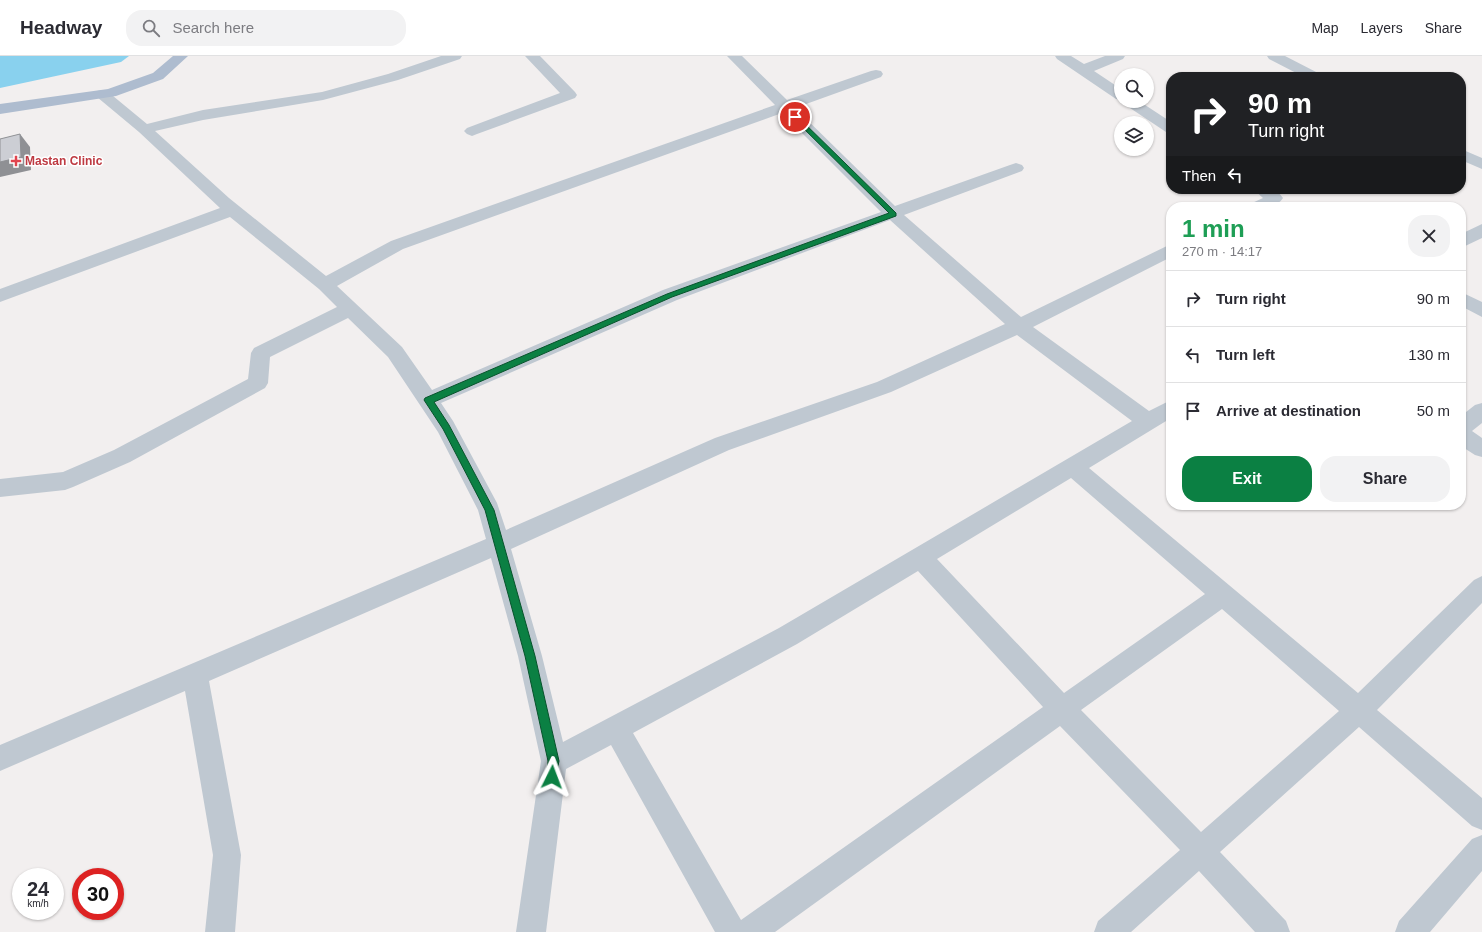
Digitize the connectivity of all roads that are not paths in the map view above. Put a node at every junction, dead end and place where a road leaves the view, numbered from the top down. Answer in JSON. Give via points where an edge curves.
{"nodes":[{"id":1,"x":181,"y":56,"type":"edge"},
{"id":2,"x":455,"y":56,"type":"edge"},
{"id":3,"x":532,"y":56,"type":"edge"},
{"id":4,"x":734,"y":56,"type":"edge"},
{"id":5,"x":1062,"y":56,"type":"edge"},
{"id":6,"x":1118,"y":56,"type":"edge"},
{"id":7,"x":1274,"y":56,"type":"edge"},
{"id":8,"x":1083,"y":70,"type":"junction"},
{"id":9,"x":1304,"y":72,"type":"edge"},
{"id":10,"x":876,"y":74,"type":"dead end"},
{"id":11,"x":1114,"y":91,"type":"edge"},
{"id":12,"x":102,"y":94,"type":"junction"},
{"id":13,"x":784,"y":106,"type":"junction"},
{"id":14,"x":1140,"y":108,"type":"edge"},
{"id":15,"x":0,"y":110,"type":"edge"},
{"id":16,"x":1166,"y":126,"type":"edge"},
{"id":17,"x":144,"y":129,"type":"junction"},
{"id":18,"x":472,"y":131,"type":"dead end"},
{"id":19,"x":1466,"y":156,"type":"edge"},
{"id":20,"x":1482,"y":164,"type":"edge"},
{"id":21,"x":1016,"y":168,"type":"dead end"},
{"id":22,"x":1269,"y":194,"type":"edge"},
{"id":23,"x":1267,"y":202,"type":"edge"},
{"id":24,"x":232,"y":210,"type":"junction"},
{"id":25,"x":894,"y":214,"type":"junction"},
{"id":26,"x":1482,"y":230,"type":"edge"},
{"id":27,"x":1466,"y":240,"type":"edge"},
{"id":28,"x":1466,"y":244,"type":"edge"},
{"id":29,"x":1166,"y":252,"type":"edge"},
{"id":30,"x":1482,"y":252,"type":"edge"},
{"id":31,"x":325,"y":285,"type":"junction"},
{"id":32,"x":0,"y":296,"type":"edge"},
{"id":33,"x":1466,"y":301,"type":"edge"},
{"id":34,"x":350,"y":309,"type":"junction"},
{"id":35,"x":1482,"y":310,"type":"edge"},
{"id":36,"x":1018,"y":326,"type":"junction"},
{"id":37,"x":428,"y":400,"type":"junction"},
{"id":38,"x":1166,"y":411,"type":"edge"},
{"id":39,"x":1482,"y":411,"type":"edge"},
{"id":40,"x":1148,"y":422,"type":"junction"},
{"id":41,"x":1466,"y":424,"type":"edge"},
{"id":42,"x":1466,"y":438,"type":"edge"},
{"id":43,"x":1482,"y":449,"type":"edge"},
{"id":44,"x":1072,"y":466,"type":"junction"},
{"id":45,"x":0,"y":488,"type":"edge"},
{"id":46,"x":499,"y":544,"type":"junction"},
{"id":47,"x":920,"y":557,"type":"junction"},
{"id":48,"x":1482,"y":587,"type":"edge"},
{"id":49,"x":1222,"y":595,"type":"junction"},
{"id":50,"x":195,"y":675,"type":"junction"},
{"id":51,"x":1062,"y":709,"type":"junction"},
{"id":52,"x":1358,"y":711,"type":"junction"},
{"id":53,"x":616,"y":728,"type":"junction"},
{"id":54,"x":0,"y":758,"type":"edge"},
{"id":55,"x":554,"y":761,"type":"junction"},
{"id":56,"x":1482,"y":816,"type":"edge"},
{"id":57,"x":1482,"y":849,"type":"edge"},
{"id":58,"x":1200,"y":852,"type":"junction"},
{"id":59,"x":220,"y":932,"type":"edge"},
{"id":60,"x":532,"y":932,"type":"edge"},
{"id":61,"x":731,"y":932,"type":"edge"},
{"id":62,"x":750,"y":932,"type":"edge"},
{"id":63,"x":1109,"y":932,"type":"edge"},
{"id":64,"x":1275,"y":932,"type":"edge"},
{"id":65,"x":1410,"y":932,"type":"edge"}],
"edges":[{"from":1,"to":12,"type":"main road","via":[[158,76]]},
{"from":2,"to":17,"type":"street","via":[[393,77],[322,96],[203,115]]},
{"from":3,"to":18,"type":"street","via":[[570,95]]},
{"from":4,"to":13,"type":"street"},
{"from":5,"to":8,"type":"street"},
{"from":6,"to":8,"type":"street"},
{"from":7,"to":9,"type":"street"},
{"from":8,"to":11,"type":"street"},
{"from":10,"to":13,"type":"street"},
{"from":12,"to":15,"type":"main road"},
{"from":12,"to":17,"type":"street"},
{"from":13,"to":25,"type":"street"},
{"from":13,"to":31,"type":"street","via":[[397,245]]},
{"from":14,"to":16,"type":"street"},
{"from":17,"to":24,"type":"street"},
{"from":19,"to":20,"type":"street"},
{"from":21,"to":25,"type":"street"},
{"from":22,"to":23,"type":"street","via":[[1275,198]]},
{"from":24,"to":31,"type":"street"},
{"from":24,"to":32,"type":"street"},
{"from":25,"to":36,"type":"street"},
{"from":25,"to":37,"type":"street","via":[[670,295]]},
{"from":26,"to":27,"type":"street"},
{"from":28,"to":30,"type":"street"},
{"from":29,"to":36,"type":"street"},
{"from":31,"to":34,"type":"street"},
{"from":33,"to":35,"type":"street"},
{"from":34,"to":37,"type":"street","via":[[395,352]]},
{"from":34,"to":45,"type":"street","via":[[261,352],[258,383],[122,456],[65,481]]},
{"from":36,"to":40,"type":"street"},
{"from":36,"to":46,"type":"street","via":[[884,387],[722,444]]},
{"from":37,"to":46,"type":"street","via":[[446,427],[489,510]]},
{"from":38,"to":40,"type":"street"},
{"from":39,"to":41,"type":"street"},
{"from":40,"to":44,"type":"street"},
{"from":42,"to":43,"type":"street"},
{"from":44,"to":47,"type":"street"},
{"from":44,"to":49,"type":"street"},
{"from":46,"to":50,"type":"street"},
{"from":46,"to":55,"type":"street","via":[[530,656]]},
{"from":47,"to":51,"type":"street"},
{"from":47,"to":53,"type":"street","via":[[788,636]]},
{"from":48,"to":52,"type":"street"},
{"from":49,"to":51,"type":"street"},
{"from":49,"to":52,"type":"street"},
{"from":50,"to":54,"type":"street"},
{"from":50,"to":59,"type":"street","via":[[227,855]]},
{"from":51,"to":58,"type":"street"},
{"from":51,"to":62,"type":"street"},
{"from":52,"to":56,"type":"street"},
{"from":52,"to":58,"type":"street"},
{"from":53,"to":55,"type":"street"},
{"from":53,"to":61,"type":"street"},
{"from":55,"to":60,"type":"street"},
{"from":57,"to":65,"type":"street"},
{"from":58,"to":63,"type":"street"},
{"from":58,"to":64,"type":"street"}]}
